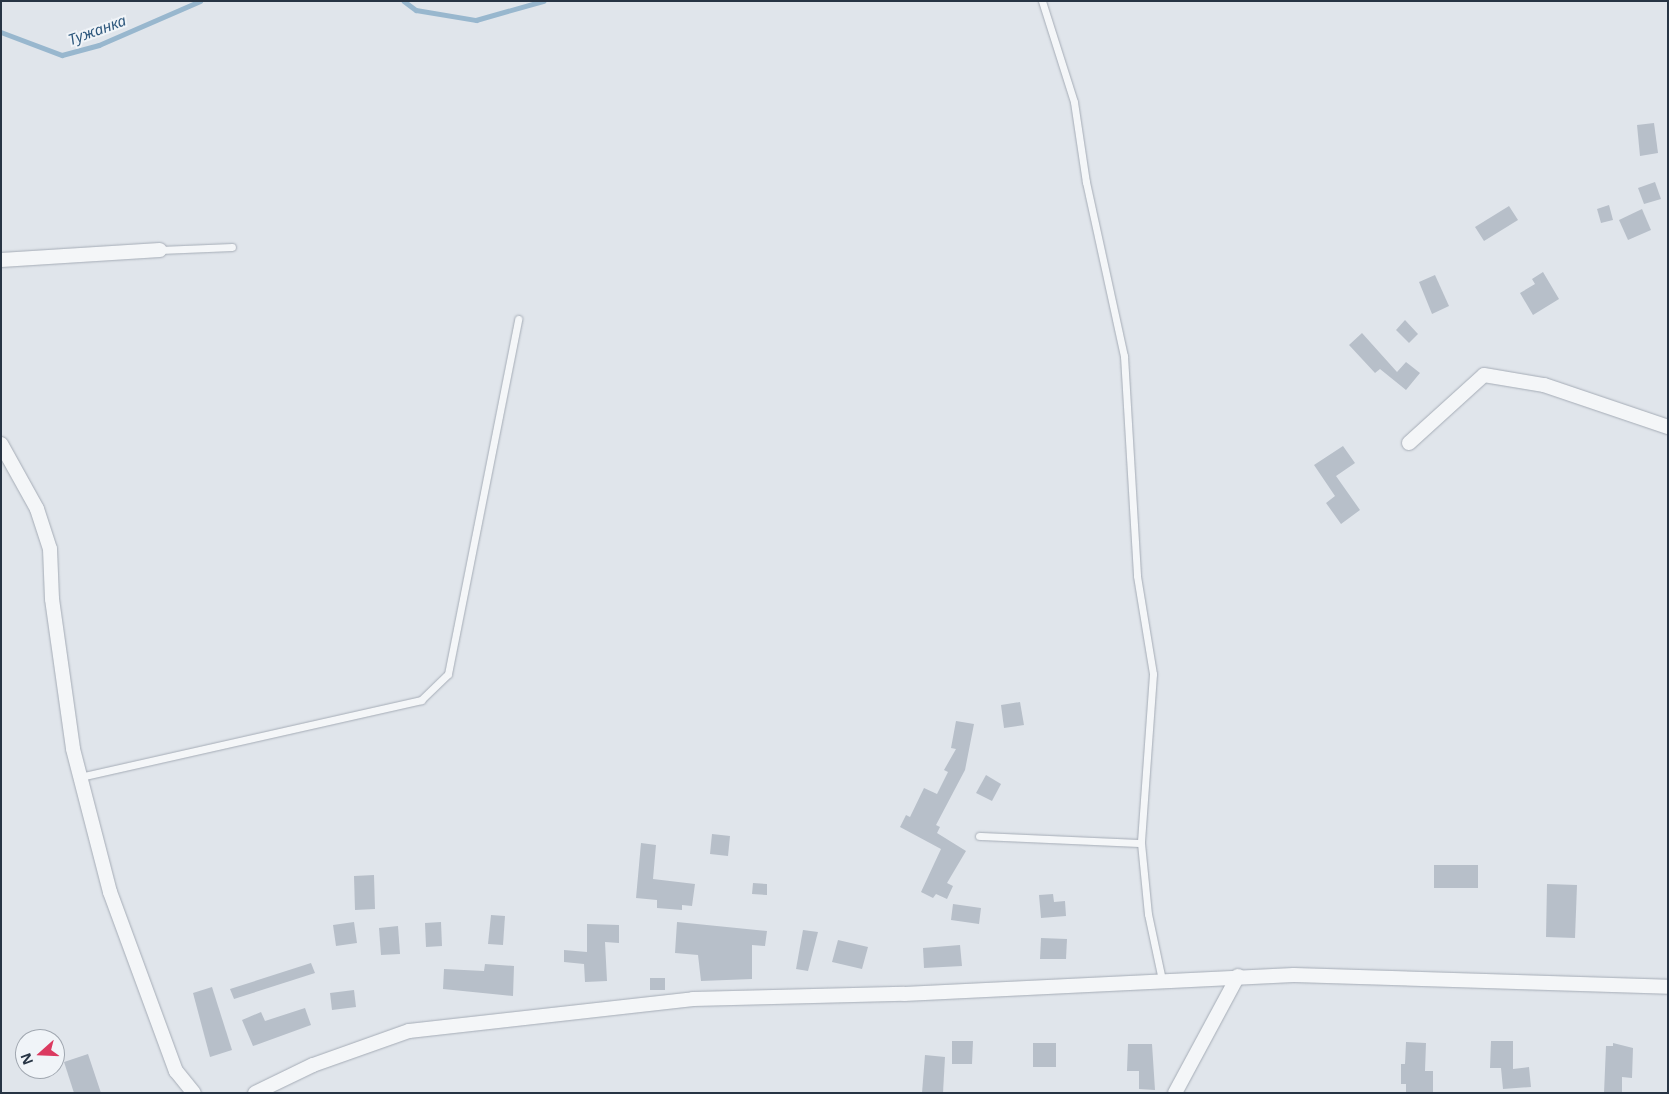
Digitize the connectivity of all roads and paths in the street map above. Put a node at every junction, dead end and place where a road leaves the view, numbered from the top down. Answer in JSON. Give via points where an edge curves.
{"nodes":[{"id":1,"x":1042,"y":1,"type":"edge"},
{"id":2,"x":232,"y":247,"type":"dead end"},
{"id":3,"x":160,"y":250,"type":"joint"},
{"id":4,"x":1,"y":260,"type":"edge"},
{"id":5,"x":518,"y":319,"type":"dead end"},
{"id":6,"x":1668,"y":427,"type":"edge"},
{"id":7,"x":1409,"y":443,"type":"dead end"},
{"id":8,"x":1,"y":444,"type":"edge"},
{"id":9,"x":80,"y":778,"type":"junction"},
{"id":10,"x":979,"y":836,"type":"dead end"},
{"id":11,"x":1141,"y":843,"type":"junction"},
{"id":12,"x":1238,"y":976,"type":"junction"},
{"id":13,"x":1162,"y":980,"type":"junction"},
{"id":14,"x":1668,"y":988,"type":"edge"},
{"id":15,"x":260,"y":1092,"type":"edge"},
{"id":16,"x":194,"y":1093,"type":"edge"},
{"id":17,"x":1175,"y":1093,"type":"edge"}],
"edges":[{"from":1,"to":11,"type":"lane","via":[[1074,102],[1086,182],[1124,356],[1137,576],[1153,674]]},
{"from":2,"to":3,"type":"lane"},
{"from":3,"to":4,"type":"street"},
{"from":5,"to":9,"type":"lane","via":[[448,674],[421,700]]},
{"from":6,"to":7,"type":"street","via":[[1544,385],[1484,375]]},
{"from":8,"to":9,"type":"street","via":[[37,509],[50,549],[52,598]]},
{"from":9,"to":16,"type":"street","via":[[110,892],[176,1071]]},
{"from":10,"to":11,"type":"lane"},
{"from":11,"to":13,"type":"lane","via":[[1148,914]]},
{"from":12,"to":13,"type":"street"},
{"from":12,"to":14,"type":"street"},
{"from":12,"to":17,"type":"street"},
{"from":13,"to":15,"type":"street","via":[[904,994],[693,999],[519,1016],[409,1031],[313,1065]]}]}
